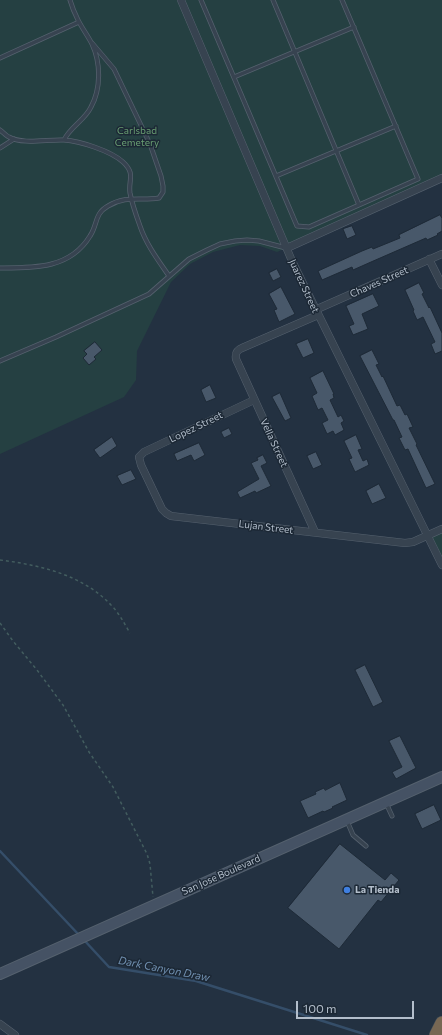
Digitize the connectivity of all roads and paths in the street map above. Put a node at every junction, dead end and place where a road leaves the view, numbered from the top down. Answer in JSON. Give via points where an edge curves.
{"nodes":[{"id":1,"x":70,"y":0,"type":"edge"},
{"id":2,"x":181,"y":0,"type":"edge"},
{"id":3,"x":201,"y":0,"type":"edge"},
{"id":4,"x":273,"y":0,"type":"edge"},
{"id":5,"x":342,"y":0,"type":"edge"},
{"id":6,"x":79,"y":22,"type":"junction"},
{"id":7,"x":354,"y":27,"type":"junction"},
{"id":8,"x":92,"y":43,"type":"junction"},
{"id":9,"x":294,"y":51,"type":"junction"},
{"id":10,"x":0,"y":58,"type":"edge"},
{"id":11,"x":234,"y":77,"type":"junction"},
{"id":12,"x":396,"y":126,"type":"junction"},
{"id":13,"x":0,"y":130,"type":"edge"},
{"id":14,"x":14,"y":139,"type":"junction"},
{"id":15,"x":64,"y":140,"type":"junction"},
{"id":16,"x":0,"y":148,"type":"edge"},
{"id":17,"x":337,"y":151,"type":"junction"},
{"id":18,"x":276,"y":176,"type":"junction"},
{"id":19,"x":442,"y":178,"type":"edge"},
{"id":20,"x":131,"y":198,"type":"junction"},
{"id":21,"x":359,"y":205,"type":"junction"},
{"id":22,"x":287,"y":248,"type":"junction"},
{"id":23,"x":442,"y":254,"type":"edge"},
{"id":24,"x":430,"y":259,"type":"junction"},
{"id":25,"x":0,"y":268,"type":"edge"},
{"id":26,"x":169,"y":276,"type":"junction"},
{"id":27,"x":442,"y":285,"type":"edge"},
{"id":28,"x":317,"y":312,"type":"junction"},
{"id":29,"x":236,"y":353,"type":"joint"},
{"id":30,"x":0,"y":361,"type":"edge"},
{"id":31,"x":254,"y":400,"type":"junction"},
{"id":32,"x":139,"y":457,"type":"joint"},
{"id":33,"x":442,"y":530,"type":"edge"},
{"id":34,"x":316,"y":532,"type":"junction"},
{"id":35,"x":427,"y":536,"type":"junction"},
{"id":36,"x":0,"y":560,"type":"edge"},
{"id":37,"x":442,"y":565,"type":"edge"},
{"id":38,"x":0,"y":623,"type":"edge"},
{"id":39,"x":130,"y":633,"type":"dead end"},
{"id":40,"x":442,"y":777,"type":"edge"},
{"id":41,"x":386,"y":802,"type":"junction"},
{"id":42,"x":392,"y":816,"type":"dead end"},
{"id":43,"x":346,"y":820,"type":"junction"},
{"id":44,"x":366,"y":846,"type":"dead end"},
{"id":45,"x":155,"y":905,"type":"junction"},
{"id":46,"x":0,"y":974,"type":"edge"},
{"id":47,"x":442,"y":1023,"type":"edge"},
{"id":48,"x":0,"y":1024,"type":"edge"},
{"id":49,"x":15,"y":1035,"type":"edge"},
{"id":50,"x":436,"y":1035,"type":"edge"}],
"edges":[{"from":1,"to":6,"type":"lane"},
{"from":2,"to":22,"type":"street","name":"Juarez Street"},
{"from":3,"to":11,"type":"lane"},
{"from":4,"to":9,"type":"lane"},
{"from":5,"to":7,"type":"lane"},
{"from":6,"to":8,"type":"lane"},
{"from":6,"to":10,"type":"lane"},
{"from":7,"to":9,"type":"lane"},
{"from":7,"to":12,"type":"lane"},
{"from":8,"to":15,"type":"lane","via":[[98,66],[97,93],[86,116]]},
{"from":8,"to":20,"type":"lane","via":[[114,69],[150,144],[161,176],[163,192],[159,198]]},
{"from":9,"to":11,"type":"lane"},
{"from":9,"to":17,"type":"lane"},
{"from":11,"to":18,"type":"lane"},
{"from":12,"to":17,"type":"lane"},
{"from":12,"to":21,"type":"lane","via":[[418,178]]},
{"from":13,"to":14,"type":"lane"},
{"from":14,"to":15,"type":"lane"},
{"from":14,"to":16,"type":"lane"},
{"from":15,"to":20,"type":"lane","via":[[94,147],[123,162],[130,170]]},
{"from":17,"to":18,"type":"lane"},
{"from":17,"to":21,"type":"lane"},
{"from":18,"to":21,"type":"lane","via":[[297,226],[309,228]]},
{"from":19,"to":22,"type":"street"},
{"from":20,"to":25,"type":"lane","via":[[118,201],[99,213],[91,235],[65,260],[42,267]]},
{"from":20,"to":26,"type":"lane","via":[[141,228],[157,260]]},
{"from":22,"to":26,"type":"lane","via":[[259,242],[235,241],[214,247],[189,259]]},
{"from":22,"to":28,"type":"street","name":"Juarez Street"},
{"from":23,"to":24,"type":"street","name":"Chaves Street"},
{"from":24,"to":27,"type":"street"},
{"from":24,"to":28,"type":"street","name":"Chaves Street"},
{"from":26,"to":30,"type":"lane","via":[[149,294]]},
{"from":28,"to":29,"type":"street","name":"Chaves Street"},
{"from":28,"to":35,"type":"street","name":"Juarez Street"},
{"from":29,"to":31,"type":"street","name":"Vella Street","via":[[236,359]]},
{"from":31,"to":32,"type":"street","name":"Lopez Street","via":[[144,452]]},
{"from":31,"to":34,"type":"street","name":"Vella Street"},
{"from":32,"to":34,"type":"street","name":"Lujan Street","via":[[162,509],[171,516]]},
{"from":33,"to":35,"type":"street","name":"Lujan Street"},
{"from":34,"to":35,"type":"street","name":"Lujan Street","via":[[405,543]]},
{"from":35,"to":37,"type":"street","name":"Juarez Street"},
{"from":36,"to":39,"type":"path","via":[[45,568],[80,581],[112,606]]},
{"from":38,"to":45,"type":"path","via":[[63,705],[89,752],[113,787],[147,854]]},
{"from":40,"to":41,"type":"street","name":"San Jose Boulevard"},
{"from":41,"to":42,"type":"lane"},
{"from":41,"to":43,"type":"street","name":"San Jose Boulevard"},
{"from":43,"to":44,"type":"lane","via":[[352,835]]},
{"from":43,"to":45,"type":"street","name":"San Jose Boulevard"},
{"from":45,"to":46,"type":"street","name":"San Jose Boulevard"},
{"from":47,"to":50,"type":"highway"},
{"from":48,"to":49,"type":"street"}]}
